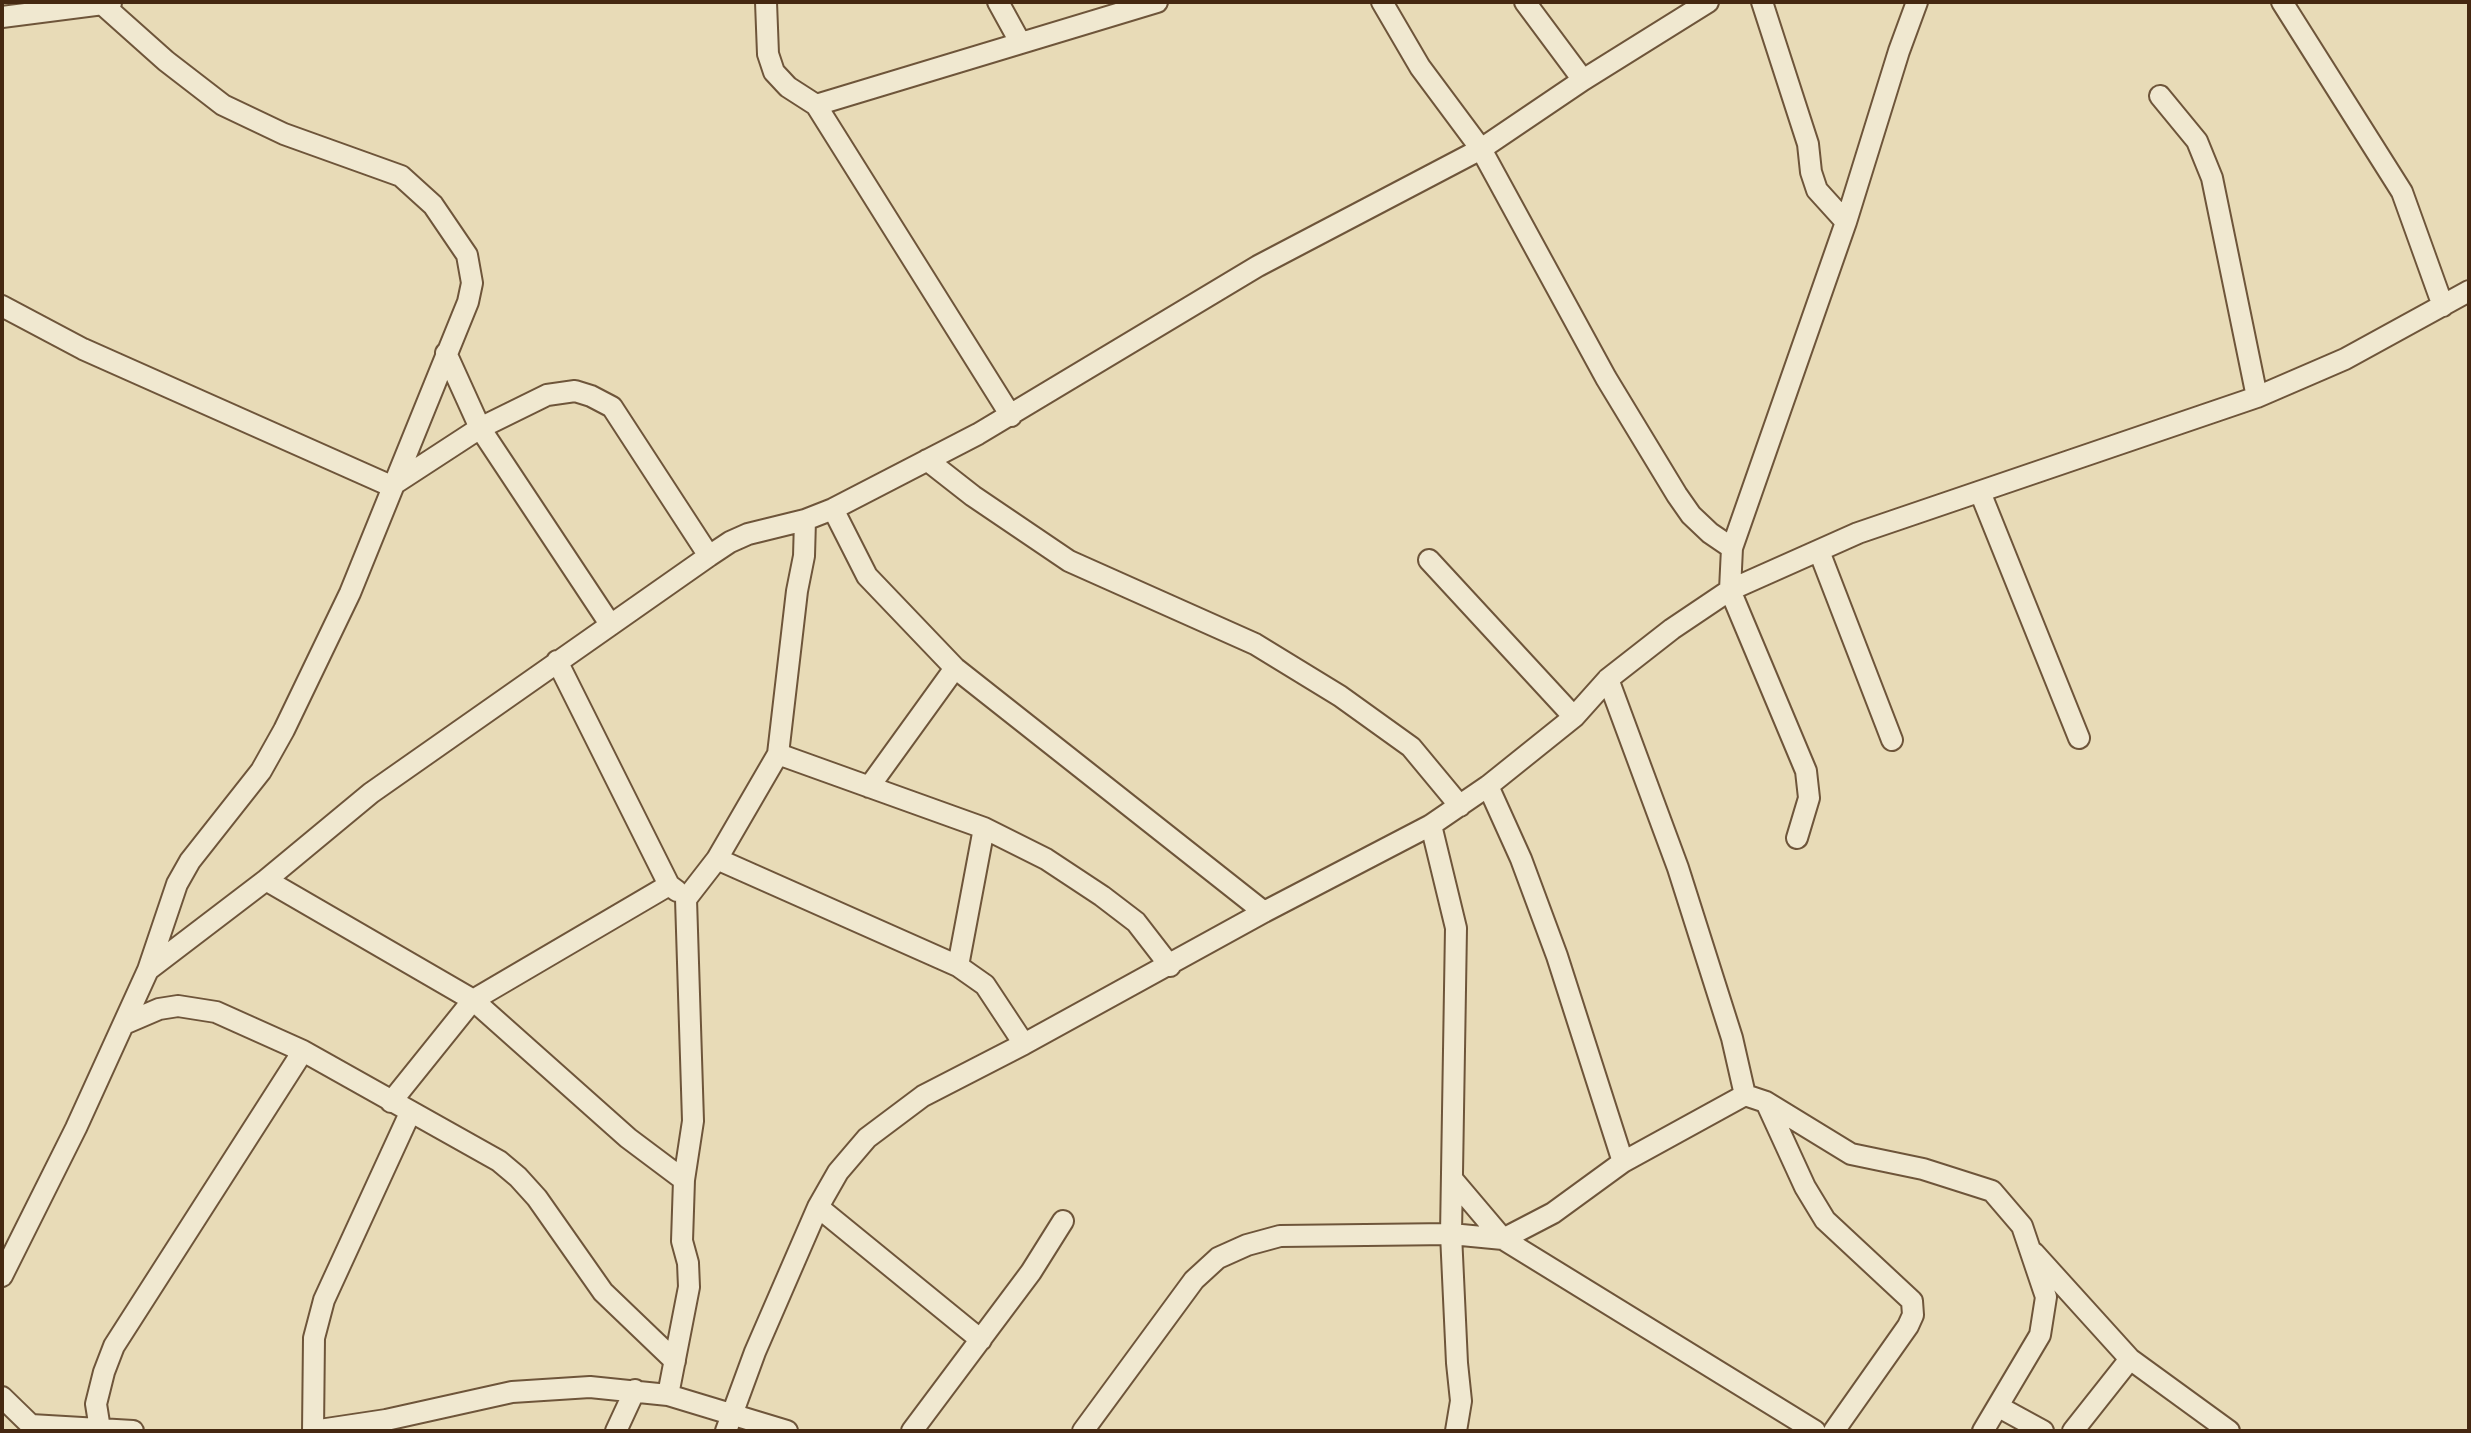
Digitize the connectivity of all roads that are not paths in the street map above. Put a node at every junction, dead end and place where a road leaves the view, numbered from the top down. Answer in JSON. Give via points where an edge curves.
{"nodes":[{"id":1,"x":766,"y":2,"type":"edge"},
{"id":2,"x":998,"y":2,"type":"edge"},
{"id":3,"x":1157,"y":2,"type":"edge"},
{"id":4,"x":1382,"y":2,"type":"edge"},
{"id":5,"x":1525,"y":2,"type":"edge"},
{"id":6,"x":1762,"y":2,"type":"edge"},
{"id":7,"x":1917,"y":2,"type":"edge"},
{"id":8,"x":2282,"y":2,"type":"edge"},
{"id":9,"x":110,"y":3,"type":"edge"},
{"id":10,"x":1698,"y":5,"type":"edge"},
{"id":11,"x":2,"y":17,"type":"edge"},
{"id":12,"x":1020,"y":42,"type":"junction"},
{"id":13,"x":1583,"y":80,"type":"junction"},
{"id":14,"x":2160,"y":96,"type":"dead end"},
{"id":15,"x":816,"y":105,"type":"junction"},
{"id":16,"x":1481,"y":149,"type":"junction"},
{"id":17,"x":1846,"y":222,"type":"junction"},
{"id":18,"x":2469,"y":291,"type":"edge"},
{"id":19,"x":2,"y":306,"type":"edge"},
{"id":20,"x":2443,"y":306,"type":"junction"},
{"id":21,"x":446,"y":353,"type":"junction"},
{"id":22,"x":2257,"y":397,"type":"junction"},
{"id":23,"x":1011,"y":416,"type":"junction"},
{"id":24,"x":480,"y":428,"type":"junction"},
{"id":25,"x":927,"y":460,"type":"junction"},
{"id":26,"x":391,"y":486,"type":"junction"},
{"id":27,"x":1980,"y":492,"type":"junction"},
{"id":28,"x":833,"y":509,"type":"junction"},
{"id":29,"x":805,"y":520,"type":"junction"},
{"id":30,"x":1732,"y":548,"type":"junction"},
{"id":31,"x":1819,"y":551,"type":"junction"},
{"id":32,"x":709,"y":556,"type":"junction"},
{"id":33,"x":1429,"y":560,"type":"dead end"},
{"id":34,"x":1730,"y":590,"type":"junction"},
{"id":35,"x":610,"y":624,"type":"junction"},
{"id":36,"x":557,"y":661,"type":"junction"},
{"id":37,"x":955,"y":668,"type":"junction"},
{"id":38,"x":1608,"y":679,"type":"junction"},
{"id":39,"x":1574,"y":717,"type":"junction"},
{"id":40,"x":2079,"y":738,"type":"dead end"},
{"id":41,"x":1892,"y":740,"type":"dead end"},
{"id":42,"x":778,"y":754,"type":"junction"},
{"id":43,"x":1488,"y":786,"type":"junction"},
{"id":44,"x":869,"y":787,"type":"junction"},
{"id":45,"x":1460,"y":806,"type":"junction"},
{"id":46,"x":1431,"y":825,"type":"junction"},
{"id":47,"x":984,"y":828,"type":"junction"},
{"id":48,"x":1797,"y":838,"type":"dead end"},
{"id":49,"x":717,"y":859,"type":"junction"},
{"id":50,"x":266,"y":880,"type":"junction"},
{"id":51,"x":669,"y":885,"type":"junction"},
{"id":52,"x":686,"y":899,"type":"junction"},
{"id":53,"x":1264,"y":912,"type":"junction"},
{"id":54,"x":958,"y":966,"type":"junction"},
{"id":55,"x":1170,"y":966,"type":"junction"},
{"id":56,"x":148,"y":970,"type":"junction"},
{"id":57,"x":473,"y":1000,"type":"junction"},
{"id":58,"x":124,"y":1024,"type":"junction"},
{"id":59,"x":1024,"y":1044,"type":"junction"},
{"id":60,"x":303,"y":1051,"type":"junction"},
{"id":61,"x":1745,"y":1095,"type":"junction"},
{"id":62,"x":391,"y":1102,"type":"junction"},
{"id":63,"x":1766,"y":1102,"type":"junction"},
{"id":64,"x":410,"y":1113,"type":"junction"},
{"id":65,"x":1623,"y":1162,"type":"junction"},
{"id":66,"x":684,"y":1180,"type":"junction"},
{"id":67,"x":1453,"y":1180,"type":"junction"},
{"id":68,"x":818,"y":1207,"type":"junction"},
{"id":69,"x":1063,"y":1221,"type":"dead end"},
{"id":70,"x":1451,"y":1234,"type":"junction"},
{"id":71,"x":1503,"y":1239,"type":"junction"},
{"id":72,"x":2029,"y":1247,"type":"junction"},
{"id":73,"x":2,"y":1276,"type":"edge"},
{"id":74,"x":981,"y":1340,"type":"junction"},
{"id":75,"x":2130,"y":1359,"type":"junction"},
{"id":76,"x":675,"y":1361,"type":"junction"},
{"id":77,"x":635,"y":1390,"type":"junction"},
{"id":78,"x":668,"y":1395,"type":"junction"},
{"id":79,"x":2,"y":1397,"type":"edge"},
{"id":80,"x":1999,"y":1407,"type":"junction"},
{"id":81,"x":730,"y":1422,"type":"edge"},
{"id":82,"x":34,"y":1428,"type":"edge"},
{"id":83,"x":100,"y":1429,"type":"edge"},
{"id":84,"x":133,"y":1431,"type":"edge"},
{"id":85,"x":313,"y":1431,"type":"edge"},
{"id":86,"x":616,"y":1431,"type":"edge"},
{"id":87,"x":787,"y":1431,"type":"edge"},
{"id":88,"x":912,"y":1431,"type":"edge"},
{"id":89,"x":1083,"y":1431,"type":"edge"},
{"id":90,"x":1456,"y":1431,"type":"edge"},
{"id":91,"x":1815,"y":1431,"type":"edge"},
{"id":92,"x":1834,"y":1431,"type":"edge"},
{"id":93,"x":1983,"y":1431,"type":"edge"},
{"id":94,"x":2043,"y":1431,"type":"edge"},
{"id":95,"x":2073,"y":1431,"type":"edge"},
{"id":96,"x":2229,"y":1431,"type":"edge"}],
"edges":[{"from":1,"to":15,"type":"street","via":[[774,72]]},
{"from":2,"to":12,"type":"street"},
{"from":3,"to":12,"type":"street"},
{"from":4,"to":16,"type":"street","via":[[1420,67]]},
{"from":5,"to":13,"type":"street"},
{"from":6,"to":17,"type":"street","via":[[1808,144],[1817,190]]},
{"from":7,"to":17,"type":"street"},
{"from":8,"to":20,"type":"street","via":[[2402,192]]},
{"from":9,"to":11,"type":"street"},
{"from":9,"to":21,"type":"street","via":[[166,61],[223,105],[284,134],[401,176],[433,205],[467,255],[472,283]]},
{"from":10,"to":13,"type":"street"},
{"from":12,"to":15,"type":"street"},
{"from":13,"to":16,"type":"street"},
{"from":14,"to":22,"type":"street","via":[[2197,141],[2212,178]]},
{"from":15,"to":23,"type":"street"},
{"from":16,"to":23,"type":"street","via":[[1258,266]]},
{"from":16,"to":30,"type":"street","via":[[1606,378],[1677,495],[1710,533]]},
{"from":17,"to":30,"type":"street"},
{"from":18,"to":20,"type":"street"},
{"from":19,"to":26,"type":"street","via":[[83,349]]},
{"from":20,"to":22,"type":"street","via":[[2345,359]]},
{"from":21,"to":24,"type":"street"},
{"from":21,"to":26,"type":"street"},
{"from":22,"to":27,"type":"street"},
{"from":23,"to":25,"type":"street"},
{"from":24,"to":26,"type":"street"},
{"from":24,"to":32,"type":"street","via":[[547,395],[575,391],[612,407]]},
{"from":24,"to":35,"type":"street"},
{"from":25,"to":28,"type":"street"},
{"from":25,"to":45,"type":"street","via":[[1069,561],[1255,644],[1340,696],[1411,747]]},
{"from":26,"to":56,"type":"street","via":[[350,593],[284,730],[261,771],[190,861],[167,908]]},
{"from":27,"to":31,"type":"street"},
{"from":27,"to":40,"type":"street"},
{"from":28,"to":29,"type":"street"},
{"from":28,"to":37,"type":"street","via":[[867,576]]},
{"from":29,"to":32,"type":"street","via":[[748,534]]},
{"from":29,"to":42,"type":"street"},
{"from":30,"to":34,"type":"street"},
{"from":31,"to":34,"type":"street"},
{"from":31,"to":41,"type":"street"},
{"from":32,"to":35,"type":"street"},
{"from":33,"to":39,"type":"street"},
{"from":34,"to":38,"type":"street"},
{"from":34,"to":48,"type":"street","via":[[1806,771],[1809,798]]},
{"from":35,"to":36,"type":"street"},
{"from":36,"to":50,"type":"street","via":[[371,793]]},
{"from":36,"to":51,"type":"street"},
{"from":37,"to":44,"type":"street"},
{"from":37,"to":53,"type":"street"},
{"from":38,"to":39,"type":"street"},
{"from":38,"to":61,"type":"street","via":[[1678,868]]},
{"from":39,"to":43,"type":"street"},
{"from":42,"to":44,"type":"street"},
{"from":42,"to":49,"type":"street"},
{"from":43,"to":45,"type":"street"},
{"from":43,"to":65,"type":"street","via":[[1557,956]]},
{"from":44,"to":47,"type":"street"},
{"from":45,"to":46,"type":"street"},
{"from":46,"to":53,"type":"street"},
{"from":46,"to":67,"type":"street","via":[[1456,928]]},
{"from":47,"to":54,"type":"street"},
{"from":47,"to":55,"type":"street","via":[[1046,859],[1102,896],[1136,922]]},
{"from":49,"to":52,"type":"street"},
{"from":49,"to":54,"type":"street"},
{"from":50,"to":56,"type":"street"},
{"from":50,"to":57,"type":"street"},
{"from":51,"to":52,"type":"street"},
{"from":51,"to":57,"type":"street"},
{"from":52,"to":66,"type":"street","via":[[693,1121]]},
{"from":53,"to":55,"type":"street"},
{"from":54,"to":59,"type":"street","via":[[985,985]]},
{"from":55,"to":59,"type":"street"},
{"from":56,"to":58,"type":"street"},
{"from":57,"to":62,"type":"street"},
{"from":57,"to":66,"type":"street","via":[[628,1138]]},
{"from":58,"to":60,"type":"street","via":[[178,1006],[216,1012]]},
{"from":58,"to":73,"type":"street"},
{"from":59,"to":68,"type":"street","via":[[923,1096],[867,1138]]},
{"from":60,"to":62,"type":"street"},
{"from":60,"to":83,"type":"street","via":[[114,1346],[96,1404]]},
{"from":61,"to":63,"type":"street"},
{"from":61,"to":65,"type":"street"},
{"from":62,"to":64,"type":"street"},
{"from":63,"to":72,"type":"street","via":[[1851,1154],[1992,1191],[2022,1226]]},
{"from":63,"to":92,"type":"street","via":[[1825,1220],[1912,1301],[1908,1326]]},
{"from":64,"to":76,"type":"street","via":[[499,1161],[518,1177],[603,1292]]},
{"from":64,"to":85,"type":"street","via":[[324,1300],[314,1338]]},
{"from":65,"to":71,"type":"street","via":[[1553,1213]]},
{"from":66,"to":76,"type":"street","via":[[682,1241],[689,1287]]},
{"from":67,"to":70,"type":"street"},
{"from":67,"to":71,"type":"street"},
{"from":68,"to":74,"type":"street"},
{"from":68,"to":81,"type":"street"},
{"from":69,"to":74,"type":"street"},
{"from":70,"to":71,"type":"street"},
{"from":70,"to":89,"type":"street","via":[[1280,1236],[1218,1258],[1194,1280]]},
{"from":70,"to":90,"type":"street","via":[[1461,1401]]},
{"from":71,"to":91,"type":"street"},
{"from":72,"to":75,"type":"street"},
{"from":72,"to":80,"type":"street","via":[[2046,1297],[2040,1335]]},
{"from":74,"to":88,"type":"street"},
{"from":75,"to":95,"type":"street"},
{"from":75,"to":96,"type":"street"},
{"from":76,"to":78,"type":"street"},
{"from":77,"to":78,"type":"street"},
{"from":77,"to":85,"type":"street","via":[[559,1387],[512,1392]]},
{"from":77,"to":86,"type":"street"},
{"from":78,"to":81,"type":"street"},
{"from":79,"to":82,"type":"street"},
{"from":80,"to":93,"type":"street"},
{"from":80,"to":94,"type":"street"},
{"from":81,"to":87,"type":"street"},
{"from":82,"to":83,"type":"street"},
{"from":83,"to":84,"type":"street"}]}
